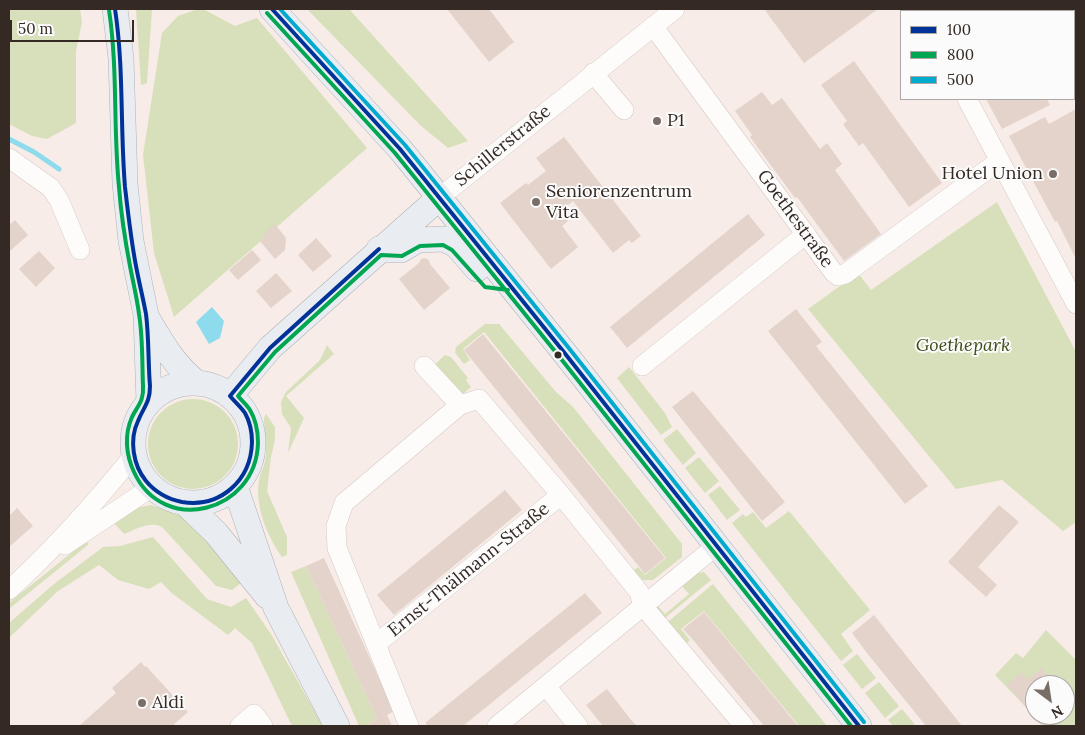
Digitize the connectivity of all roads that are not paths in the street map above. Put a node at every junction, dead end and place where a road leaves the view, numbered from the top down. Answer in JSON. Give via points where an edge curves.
{"nodes":[{"id":1,"x":115,"y":9,"type":"edge"},
{"id":2,"x":272,"y":9,"type":"edge"},
{"id":3,"x":675,"y":9,"type":"edge"},
{"id":4,"x":653,"y":26,"type":"junction"},
{"id":5,"x":593,"y":74,"type":"junction"},
{"id":6,"x":968,"y":100,"type":"edge"},
{"id":7,"x":624,"y":110,"type":"dead end"},
{"id":8,"x":9,"y":158,"type":"edge"},
{"id":9,"x":999,"y":161,"type":"junction"},
{"id":10,"x":439,"y":198,"type":"junction"},
{"id":11,"x":806,"y":234,"type":"junction"},
{"id":12,"x":379,"y":249,"type":"junction"},
{"id":13,"x":80,"y":250,"type":"dead end"},
{"id":14,"x":509,"y":284,"type":"junction"},
{"id":15,"x":1076,"y":304,"type":"edge"},
{"id":16,"x":146,"y":316,"type":"junction"},
{"id":17,"x":424,"y":366,"type":"dead end"},
{"id":18,"x":642,"y":366,"type":"dead end"},
{"id":19,"x":197,"y":383,"type":"junction"},
{"id":20,"x":230,"y":396,"type":"junction"},
{"id":21,"x":150,"y":402,"type":"junction"},
{"id":22,"x":460,"y":405,"type":"junction"},
{"id":23,"x":134,"y":455,"type":"junction"},
{"id":24,"x":235,"y":486,"type":"junction"},
{"id":25,"x":152,"y":487,"type":"junction"},
{"id":26,"x":561,"y":495,"type":"junction"},
{"id":27,"x":184,"y":503,"type":"junction"},
{"id":28,"x":716,"y":546,"type":"junction"},
{"id":29,"x":39,"y":563,"type":"junction"},
{"id":30,"x":9,"y":590,"type":"edge"},
{"id":31,"x":643,"y":606,"type":"junction"},
{"id":32,"x":276,"y":608,"type":"junction"},
{"id":33,"x":376,"y":644,"type":"junction"},
{"id":34,"x":546,"y":686,"type":"junction"},
{"id":35,"x":240,"y":726,"type":"edge"},
{"id":36,"x":263,"y":726,"type":"edge"},
{"id":37,"x":338,"y":726,"type":"edge"},
{"id":38,"x":409,"y":726,"type":"edge"},
{"id":39,"x":497,"y":726,"type":"edge"},
{"id":40,"x":578,"y":726,"type":"edge"},
{"id":41,"x":744,"y":726,"type":"edge"},
{"id":42,"x":859,"y":726,"type":"edge"}],
"edges":[{"from":1,"to":16,"type":"main road","via":[[125,184],[131,241]]},
{"from":2,"to":10,"type":"main road","via":[[400,149]]},
{"from":3,"to":4,"type":"street","name":"Schillerstraße"},
{"from":4,"to":5,"type":"street","name":"Schillerstraße"},
{"from":4,"to":11,"type":"street","name":"Goethestraße"},
{"from":5,"to":7,"type":"street"},
{"from":5,"to":10,"type":"street","name":"Schillerstraße"},
{"from":6,"to":9,"type":"street"},
{"from":8,"to":13,"type":"street","via":[[51,188]]},
{"from":9,"to":11,"type":"street","name":"Goethestraße","via":[[845,274],[838,276],[834,272]]},
{"from":9,"to":15,"type":"street"},
{"from":10,"to":12,"type":"main road","name":"Schillerstraße"},
{"from":10,"to":14,"type":"main road"},
{"from":11,"to":18,"type":"street"},
{"from":12,"to":14,"type":"main road","via":[[401,250],[418,240],[444,239],[456,245],[488,282]]},
{"from":12,"to":20,"type":"main road","name":"Schillerstraße","via":[[270,348]]},
{"from":14,"to":28,"type":"main road"},
{"from":16,"to":19,"type":"main road","via":[[166,351]]},
{"from":16,"to":21,"type":"main road"},
{"from":17,"to":22,"type":"street"},
{"from":19,"to":20,"type":"main road","via":[[212,386]]},
{"from":19,"to":21,"type":"main road","via":[[172,387]]},
{"from":20,"to":24,"type":"main road","via":[[245,412],[253,438],[250,464]]},
{"from":21,"to":23,"type":"main road","via":[[139,417],[133,435]]},
{"from":22,"to":26,"type":"street","name":"Ernst-Thälmann-Straße","via":[[479,399]]},
{"from":22,"to":33,"type":"street","name":"Ernst-Thälmann-Straße","via":[[344,503],[336,526],[337,548]]},
{"from":23,"to":25,"type":"main road","via":[[140,472]]},
{"from":23,"to":29,"type":"street"},
{"from":24,"to":27,"type":"main road","via":[[220,497],[203,503]]},
{"from":24,"to":32,"type":"main road"},
{"from":25,"to":27,"type":"main road","via":[[167,498]]},
{"from":25,"to":29,"type":"street"},
{"from":26,"to":31,"type":"street","name":"Ernst-Thälmann-Straße","via":[[639,592]]},
{"from":26,"to":33,"type":"street","name":"Ernst-Thälmann-Straße"},
{"from":27,"to":32,"type":"main road","via":[[216,533]]},
{"from":28,"to":31,"type":"street"},
{"from":28,"to":42,"type":"main road"},
{"from":29,"to":30,"type":"street"},
{"from":31,"to":34,"type":"street"},
{"from":31,"to":41,"type":"street","name":"Ernst-Thälmann-Straße"},
{"from":32,"to":37,"type":"main road"},
{"from":33,"to":38,"type":"street","name":"Ernst-Thälmann-Straße"},
{"from":34,"to":39,"type":"street"},
{"from":34,"to":40,"type":"street"},
{"from":35,"to":36,"type":"street","via":[[254,714]]}]}
